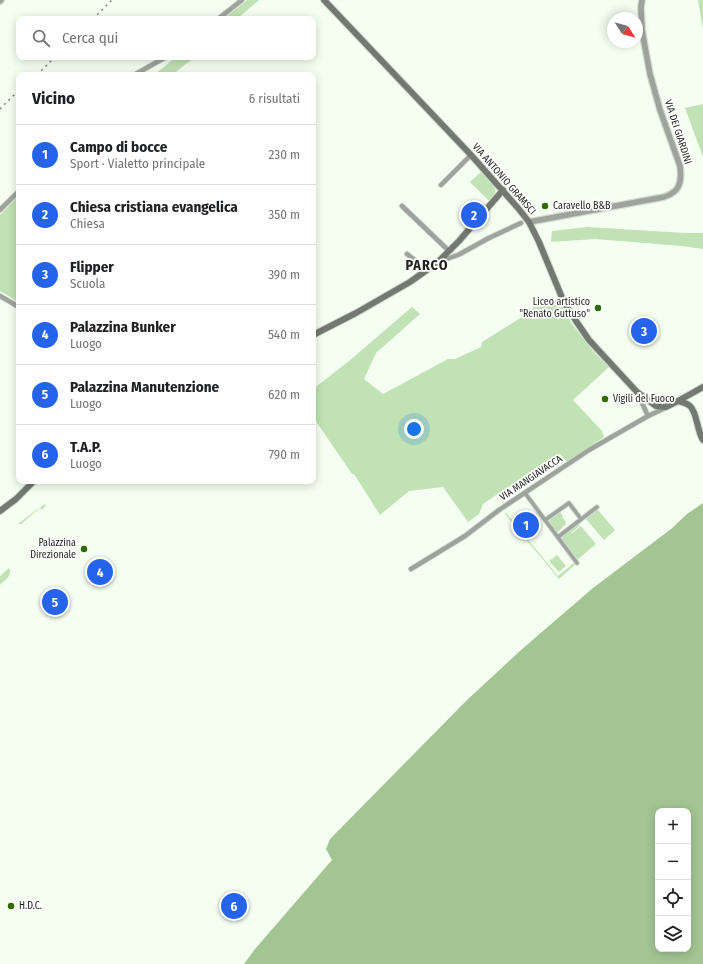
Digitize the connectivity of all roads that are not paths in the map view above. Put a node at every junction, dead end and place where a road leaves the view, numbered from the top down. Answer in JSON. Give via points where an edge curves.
{"nodes":[{"id":1,"x":242,"y":0,"type":"edge"},
{"id":2,"x":324,"y":0,"type":"edge"},
{"id":3,"x":642,"y":0,"type":"edge"},
{"id":4,"x":222,"y":16,"type":"edge"},
{"id":5,"x":161,"y":60,"type":"edge"},
{"id":6,"x":139,"y":72,"type":"edge"},
{"id":7,"x":471,"y":155,"type":"junction"},
{"id":8,"x":441,"y":185,"type":"dead end"},
{"id":9,"x":503,"y":190,"type":"junction"},
{"id":10,"x":16,"y":194,"type":"edge"},
{"id":11,"x":402,"y":206,"type":"dead end"},
{"id":12,"x":0,"y":210,"type":"edge"},
{"id":13,"x":526,"y":222,"type":"junction"},
{"id":14,"x":449,"y":251,"type":"junction"},
{"id":15,"x":407,"y":254,"type":"dead end"},
{"id":16,"x":438,"y":262,"type":"junction"},
{"id":17,"x":427,"y":270,"type":"junction"},
{"id":18,"x":0,"y":296,"type":"edge"},
{"id":19,"x":16,"y":305,"type":"edge"},
{"id":20,"x":316,"y":333,"type":"edge"},
{"id":21,"x":703,"y":387,"type":"edge"},
{"id":22,"x":637,"y":392,"type":"junction"},
{"id":23,"x":678,"y":401,"type":"junction"},
{"id":24,"x":666,"y":407,"type":"junction"},
{"id":25,"x":648,"y":416,"type":"junction"},
{"id":26,"x":703,"y":440,"type":"edge"},
{"id":27,"x":30,"y":484,"type":"edge"},
{"id":28,"x":31,"y":484,"type":"edge"},
{"id":29,"x":525,"y":493,"type":"junction"},
{"id":30,"x":0,"y":507,"type":"edge"},
{"id":31,"x":597,"y":507,"type":"dead end"},
{"id":32,"x":0,"y":511,"type":"edge"},
{"id":33,"x":582,"y":519,"type":"junction"},
{"id":34,"x":545,"y":520,"type":"junction"},
{"id":35,"x":558,"y":537,"type":"junction"},
{"id":36,"x":577,"y":563,"type":"dead end"},
{"id":37,"x":410,"y":570,"type":"dead end"}],
"edges":[{"from":1,"to":4,"type":"street"},
{"from":2,"to":7,"type":"main road","name":"VIA ANTONIO GRAMSCI"},
{"from":3,"to":13,"type":"street","name":"VIA DEI GIARDINI","via":[[641,18],[645,47],[660,110],[682,175],[677,190],[664,197]]},
{"from":5,"to":6,"type":"street"},
{"from":7,"to":8,"type":"street"},
{"from":7,"to":9,"type":"main road","name":"VIA ANTONIO GRAMSCI"},
{"from":9,"to":13,"type":"main road","name":"VIA ANTONIO GRAMSCI"},
{"from":9,"to":14,"type":"main road"},
{"from":10,"to":12,"type":"street"},
{"from":11,"to":14,"type":"street"},
{"from":13,"to":16,"type":"street"},
{"from":13,"to":22,"type":"main road","name":"VIA ANTONIO GRAMSCI","via":[[539,242],[576,321],[589,340]]},
{"from":14,"to":16,"type":"main road"},
{"from":15,"to":17,"type":"street"},
{"from":16,"to":17,"type":"main road"},
{"from":17,"to":20,"type":"main road","via":[[398,289]]},
{"from":18,"to":19,"type":"street"},
{"from":21,"to":23,"type":"main road"},
{"from":22,"to":24,"type":"main road","name":"VIA ANTONIO GRAMSCI","via":[[656,406]]},
{"from":22,"to":25,"type":"street","name":"VIA ANTONIO GRAMSCI"},
{"from":23,"to":24,"type":"main road"},
{"from":23,"to":26,"type":"main road","via":[[692,408]]},
{"from":24,"to":25,"type":"street","name":"VIA MANGIAVACCA"},
{"from":25,"to":29,"type":"street","name":"VIA MANGIAVACCA","via":[[589,450]]},
{"from":27,"to":30,"type":"main road"},
{"from":28,"to":32,"type":"main road"},
{"from":29,"to":34,"type":"street"},
{"from":29,"to":37,"type":"street","name":"VIA MANGIAVACCA","via":[[465,536]]},
{"from":31,"to":33,"type":"street"},
{"from":33,"to":34,"type":"street","via":[[569,503]]},
{"from":33,"to":35,"type":"street"},
{"from":34,"to":35,"type":"street"},
{"from":35,"to":36,"type":"street"}]}
